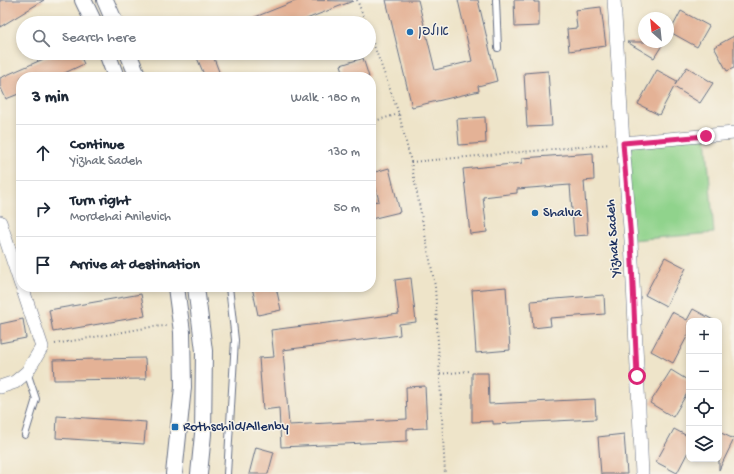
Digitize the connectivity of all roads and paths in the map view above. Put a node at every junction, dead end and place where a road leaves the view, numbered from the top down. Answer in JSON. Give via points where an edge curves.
{"nodes":[{"id":1,"x":83,"y":0,"type":"edge"},
{"id":2,"x":105,"y":0,"type":"edge"},
{"id":3,"x":357,"y":0,"type":"edge"},
{"id":4,"x":496,"y":0,"type":"edge"},
{"id":5,"x":614,"y":0,"type":"edge"},
{"id":6,"x":91,"y":16,"type":"edge"},
{"id":7,"x":112,"y":16,"type":"edge"},
{"id":8,"x":363,"y":16,"type":"edge"},
{"id":9,"x":498,"y":48,"type":"dead end"},
{"id":10,"x":376,"y":51,"type":"edge"},
{"id":11,"x":110,"y":60,"type":"edge"},
{"id":12,"x":132,"y":60,"type":"edge"},
{"id":13,"x":114,"y":72,"type":"edge"},
{"id":14,"x":138,"y":72,"type":"edge"},
{"id":15,"x":399,"y":114,"type":"junction"},
{"id":16,"x":376,"y":121,"type":"edge"},
{"id":17,"x":734,"y":134,"type":"edge"},
{"id":18,"x":623,"y":143,"type":"junction"},
{"id":19,"x":411,"y":162,"type":"junction"},
{"id":20,"x":0,"y":222,"type":"edge"},
{"id":21,"x":16,"y":271,"type":"edge"},
{"id":22,"x":23,"y":292,"type":"edge"},
{"id":23,"x":177,"y":292,"type":"edge"},
{"id":24,"x":197,"y":292,"type":"edge"},
{"id":25,"x":230,"y":292,"type":"edge"},
{"id":26,"x":170,"y":326,"type":"dead end"},
{"id":27,"x":42,"y":347,"type":"junction"},
{"id":28,"x":470,"y":371,"type":"dead end"},
{"id":29,"x":27,"y":372,"type":"junction"},
{"id":30,"x":440,"y":374,"type":"junction"},
{"id":31,"x":0,"y":387,"type":"edge"},
{"id":32,"x":25,"y":434,"type":"dead end"},
{"id":33,"x":174,"y":474,"type":"edge"},
{"id":34,"x":199,"y":474,"type":"edge"},
{"id":35,"x":226,"y":474,"type":"edge"},
{"id":36,"x":446,"y":474,"type":"edge"},
{"id":37,"x":642,"y":474,"type":"edge"}],
"edges":[{"from":1,"to":6,"type":"street"},
{"from":2,"to":7,"type":"street"},
{"from":3,"to":8,"type":"path"},
{"from":4,"to":9,"type":"lane"},
{"from":5,"to":18,"type":"street","name":"Yizhak Sadeh"},
{"from":10,"to":15,"type":"path"},
{"from":11,"to":13,"type":"street"},
{"from":12,"to":14,"type":"street"},
{"from":15,"to":16,"type":"path"},
{"from":15,"to":19,"type":"path"},
{"from":17,"to":18,"type":"street"},
{"from":18,"to":19,"type":"path"},
{"from":18,"to":37,"type":"street","name":"Yizhak Sadeh","via":[[631,240]]},
{"from":19,"to":30,"type":"path","via":[[435,286]]},
{"from":20,"to":21,"type":"street"},
{"from":22,"to":27,"type":"street"},
{"from":23,"to":33,"type":"street","via":[[182,332],[183,387]]},
{"from":24,"to":34,"type":"street","via":[[204,351],[203,434]]},
{"from":25,"to":35,"type":"lane","via":[[235,340]]},
{"from":26,"to":27,"type":"path","via":[[151,327]]},
{"from":27,"to":29,"type":"street"},
{"from":28,"to":30,"type":"path"},
{"from":29,"to":31,"type":"street","via":[[15,382]]},
{"from":29,"to":32,"type":"lane","via":[[36,399]]},
{"from":30,"to":36,"type":"path"}]}
